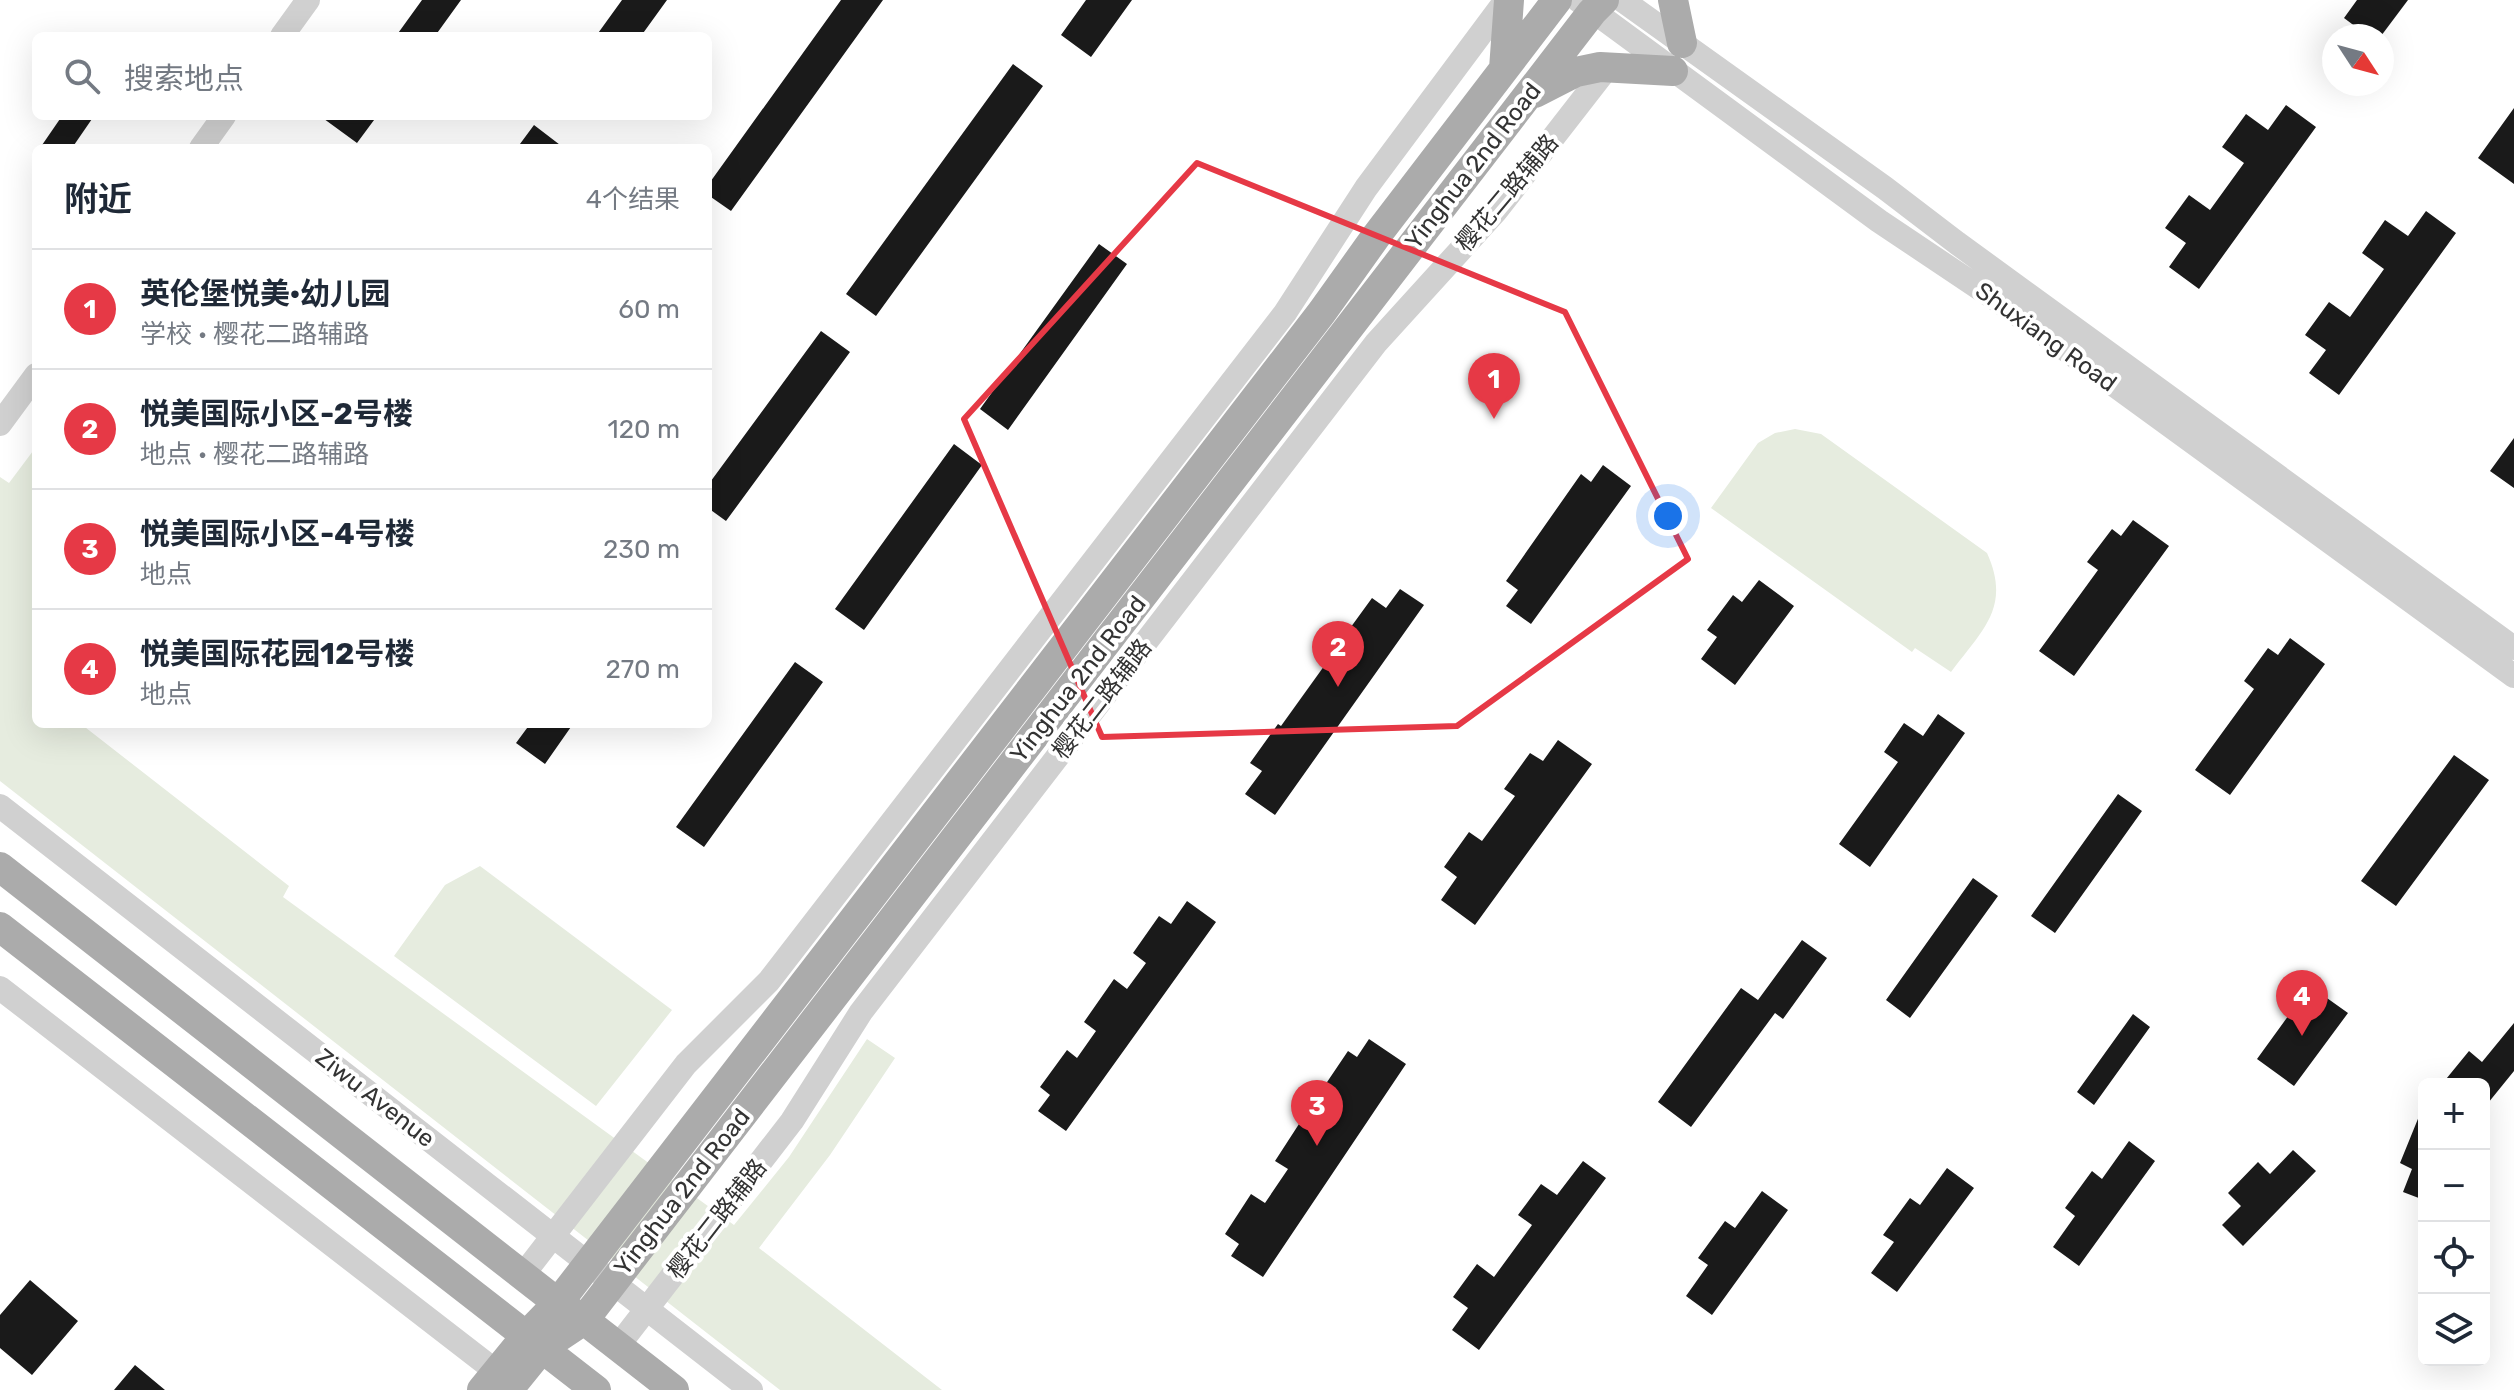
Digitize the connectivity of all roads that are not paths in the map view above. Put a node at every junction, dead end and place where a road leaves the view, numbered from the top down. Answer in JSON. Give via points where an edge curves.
{"nodes":[{"id":1,"x":308,"y":0,"type":"edge"},
{"id":2,"x":1508,"y":0,"type":"edge"},
{"id":3,"x":1557,"y":0,"type":"edge"},
{"id":4,"x":1622,"y":0,"type":"edge"},
{"id":5,"x":1673,"y":0,"type":"edge"},
{"id":6,"x":1591,"y":4,"type":"edge"},
{"id":7,"x":285,"y":32,"type":"edge"},
{"id":8,"x":1678,"y":57,"type":"junction"},
{"id":9,"x":1608,"y":67,"type":"junction"},
{"id":10,"x":1504,"y":69,"type":"junction"},
{"id":11,"x":1526,"y":98,"type":"junction"},
{"id":12,"x":221,"y":120,"type":"edge"},
{"id":13,"x":204,"y":144,"type":"edge"},
{"id":14,"x":32,"y":380,"type":"edge"},
{"id":15,"x":0,"y":424,"type":"edge"},
{"id":16,"x":2514,"y":648,"type":"edge"},
{"id":17,"x":2514,"y":676,"type":"edge"},
{"id":18,"x":0,"y":806,"type":"edge"},
{"id":19,"x":0,"y":867,"type":"edge"},
{"id":20,"x":0,"y":927,"type":"edge"},
{"id":21,"x":0,"y":988,"type":"edge"},
{"id":22,"x":553,"y":1236,"type":"junction"},
{"id":23,"x":588,"y":1264,"type":"junction"},
{"id":24,"x":522,"y":1276,"type":"junction"},
{"id":25,"x":613,"y":1283,"type":"junction"},
{"id":26,"x":558,"y":1303,"type":"junction"},
{"id":27,"x":646,"y":1309,"type":"junction"},
{"id":28,"x":584,"y":1320,"type":"junction"},
{"id":29,"x":534,"y":1342,"type":"junction"},
{"id":30,"x":618,"y":1346,"type":"junction"},
{"id":31,"x":504,"y":1385,"type":"edge"},
{"id":32,"x":596,"y":1390,"type":"edge"},
{"id":33,"x":674,"y":1390,"type":"edge"},
{"id":34,"x":751,"y":1390,"type":"edge"}],
"edges":[{"from":1,"to":7,"type":"street"},
{"from":2,"to":10,"type":"main road"},
{"from":2,"to":22,"type":"street","via":[[1366,188],[1275,325],[769,981],[686,1064]]},
{"from":3,"to":10,"type":"main road","name":"Yinghua 2nd Road"},
{"from":4,"to":8,"type":"street","name":"Shuxiang Road"},
{"from":5,"to":8,"type":"main road"},
{"from":6,"to":8,"type":"street","name":"Shuxiang Road"},
{"from":6,"to":11,"type":"main road","name":"Yinghua 2nd Road"},
{"from":8,"to":9,"type":"main road"},
{"from":8,"to":16,"type":"street","name":"Shuxiang Road","via":[[1885,188]]},
{"from":8,"to":17,"type":"street","name":"Shuxiang Road","via":[[1879,221],[2003,304]]},
{"from":9,"to":11,"type":"main road","via":[[1576,72]]},
{"from":9,"to":27,"type":"street","name":"樱花二路辅路","via":[[1496,211],[1366,355],[861,1012],[792,1121]]},
{"from":10,"to":23,"type":"main road","name":"Yinghua 2nd Road"},
{"from":11,"to":25,"type":"main road","name":"Yinghua 2nd Road"},
{"from":12,"to":13,"type":"street"},
{"from":14,"to":15,"type":"street"},
{"from":18,"to":22,"type":"street","name":"Ziwu Avenue"},
{"from":19,"to":24,"type":"main road","name":"Ziwu Avenue"},
{"from":20,"to":29,"type":"main road"},
{"from":21,"to":31,"type":"street"},
{"from":22,"to":23,"type":"street","name":"Ziwu Avenue"},
{"from":22,"to":24,"type":"street"},
{"from":23,"to":25,"type":"street","name":"Ziwu Avenue"},
{"from":23,"to":26,"type":"main road","name":"Yinghua 2nd Road"},
{"from":24,"to":26,"type":"main road","name":"Ziwu Avenue"},
{"from":25,"to":27,"type":"street","name":"Ziwu Avenue"},
{"from":25,"to":28,"type":"main road","name":"Yinghua 2nd Road"},
{"from":26,"to":28,"type":"main road","name":"Ziwu Avenue"},
{"from":26,"to":29,"type":"main road","name":"Yinghua 2nd Road"},
{"from":27,"to":30,"type":"street","name":"樱花二路辅路"},
{"from":27,"to":34,"type":"street","name":"Ziwu Avenue"},
{"from":28,"to":29,"type":"main road","name":"Yinghua 2nd Road"},
{"from":28,"to":30,"type":"main road","name":"Ziwu Avenue"},
{"from":29,"to":31,"type":"main road"},
{"from":29,"to":32,"type":"main road"},
{"from":30,"to":33,"type":"main road","name":"Ziwu Avenue"}]}
